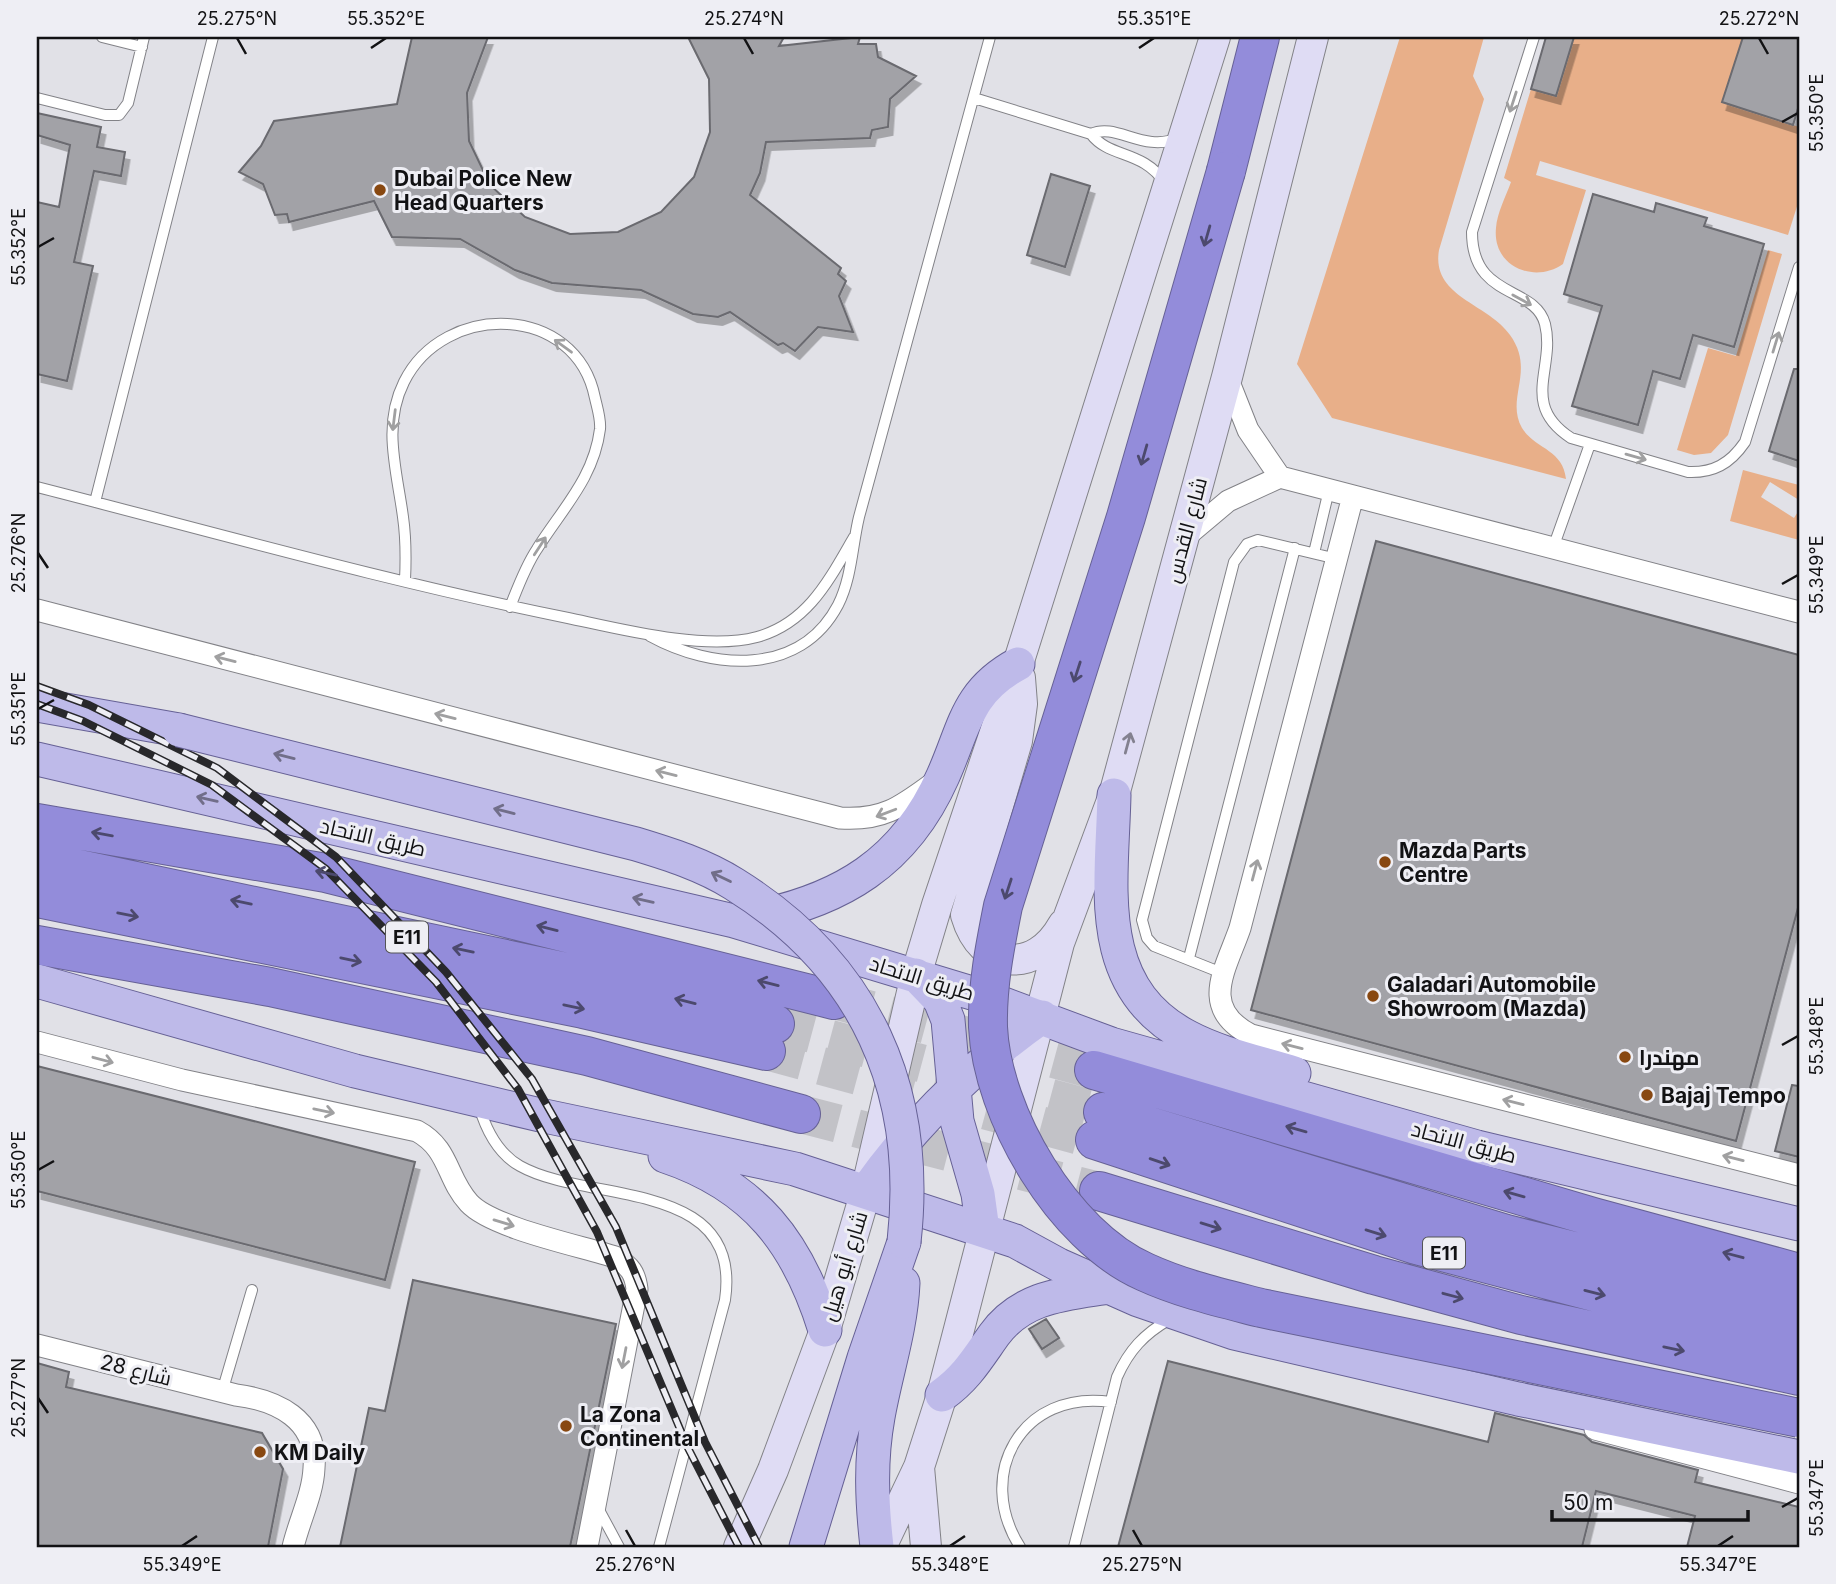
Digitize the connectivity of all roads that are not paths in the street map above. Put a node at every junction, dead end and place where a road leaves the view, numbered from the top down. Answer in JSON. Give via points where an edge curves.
{"nodes":[{"id":1,"x":102,"y":37,"type":"edge"},
{"id":2,"x":213,"y":37,"type":"edge"},
{"id":3,"x":990,"y":37,"type":"edge"},
{"id":4,"x":1215,"y":37,"type":"edge"},
{"id":5,"x":1260,"y":37,"type":"edge"},
{"id":6,"x":1313,"y":37,"type":"edge"},
{"id":7,"x":1534,"y":37,"type":"edge"},
{"id":8,"x":143,"y":42,"type":"edge"},
{"id":9,"x":37,"y":98,"type":"edge"},
{"id":10,"x":974,"y":98,"type":"junction"},
{"id":11,"x":1091,"y":134,"type":"junction"},
{"id":12,"x":1186,"y":135,"type":"junction"},
{"id":13,"x":1169,"y":188,"type":"junction"},
{"id":14,"x":1799,"y":267,"type":"edge"},
{"id":15,"x":1227,"y":377,"type":"junction"},
{"id":16,"x":1590,"y":444,"type":"junction"},
{"id":17,"x":1280,"y":477,"type":"junction"},
{"id":18,"x":37,"y":487,"type":"edge"},
{"id":19,"x":1329,"y":490,"type":"junction"},
{"id":20,"x":1353,"y":496,"type":"junction"},
{"id":21,"x":95,"y":502,"type":"junction"},
{"id":22,"x":854,"y":537,"type":"junction"},
{"id":23,"x":1184,"y":538,"type":"junction"},
{"id":24,"x":1295,"y":548,"type":"junction"},
{"id":25,"x":1553,"y":548,"type":"junction"},
{"id":26,"x":1314,"y":553,"type":"junction"},
{"id":27,"x":1336,"y":559,"type":"junction"},
{"id":28,"x":405,"y":580,"type":"junction"},
{"id":29,"x":510,"y":607,"type":"junction"},
{"id":30,"x":37,"y":610,"type":"edge"},
{"id":31,"x":1799,"y":612,"type":"edge"},
{"id":32,"x":648,"y":635,"type":"junction"},
{"id":33,"x":1018,"y":664,"type":"junction"},
{"id":34,"x":37,"y":705,"type":"edge"},
{"id":35,"x":37,"y":759,"type":"edge"},
{"id":36,"x":943,"y":776,"type":"junction"},
{"id":37,"x":1114,"y":795,"type":"junction"},
{"id":38,"x":37,"y":823,"type":"edge"},
{"id":39,"x":37,"y":860,"type":"edge"},
{"id":40,"x":37,"y":898,"type":"edge"},
{"id":41,"x":1066,"y":919,"type":"junction"},
{"id":42,"x":734,"y":921,"type":"junction"},
{"id":43,"x":37,"y":945,"type":"edge"},
{"id":44,"x":1189,"y":958,"type":"junction"},
{"id":45,"x":1222,"y":972,"type":"junction"},
{"id":46,"x":916,"y":975,"type":"junction"},
{"id":47,"x":37,"y":981,"type":"edge"},
{"id":48,"x":834,"y":1000,"type":"tunnel mouth"},
{"id":49,"x":1042,"y":1017,"type":"junction"},
{"id":50,"x":37,"y":1042,"type":"edge"},
{"id":51,"x":1094,"y":1070,"type":"tunnel mouth"},
{"id":52,"x":952,"y":1088,"type":"junction"},
{"id":53,"x":477,"y":1100,"type":"junction"},
{"id":54,"x":801,"y":1114,"type":"tunnel mouth"},
{"id":55,"x":540,"y":1115,"type":"junction"},
{"id":56,"x":1477,"y":1147,"type":"junction"},
{"id":57,"x":1799,"y":1175,"type":"edge"},
{"id":58,"x":866,"y":1191,"type":"junction"},
{"id":59,"x":1099,"y":1191,"type":"tunnel mouth"},
{"id":60,"x":1799,"y":1224,"type":"edge"},
{"id":61,"x":983,"y":1230,"type":"junction"},
{"id":62,"x":904,"y":1242,"type":"junction"},
{"id":63,"x":1799,"y":1273,"type":"edge"},
{"id":64,"x":1109,"y":1287,"type":"junction"},
{"id":65,"x":251,"y":1290,"type":"dead end"},
{"id":66,"x":1799,"y":1307,"type":"edge"},
{"id":67,"x":1177,"y":1315,"type":"junction"},
{"id":68,"x":825,"y":1330,"type":"junction"},
{"id":69,"x":37,"y":1345,"type":"edge"},
{"id":70,"x":1799,"y":1346,"type":"edge"},
{"id":71,"x":1799,"y":1376,"type":"edge"},
{"id":72,"x":229,"y":1394,"type":"junction"},
{"id":73,"x":942,"y":1395,"type":"junction"},
{"id":74,"x":1518,"y":1399,"type":"junction"},
{"id":75,"x":1111,"y":1402,"type":"junction"},
{"id":76,"x":1799,"y":1418,"type":"edge"},
{"id":77,"x":1799,"y":1457,"type":"edge"},
{"id":78,"x":919,"y":1467,"type":"junction"},
{"id":79,"x":773,"y":1470,"type":"junction"},
{"id":80,"x":1799,"y":1483,"type":"edge"},
{"id":81,"x":596,"y":1503,"type":"junction"},
{"id":82,"x":293,"y":1547,"type":"edge"},
{"id":83,"x":587,"y":1547,"type":"edge"},
{"id":84,"x":619,"y":1547,"type":"edge"},
{"id":85,"x":659,"y":1547,"type":"edge"},
{"id":86,"x":739,"y":1547,"type":"edge"},
{"id":87,"x":752,"y":1547,"type":"edge"},
{"id":88,"x":806,"y":1547,"type":"edge"},
{"id":89,"x":879,"y":1547,"type":"edge"},
{"id":90,"x":926,"y":1547,"type":"edge"},
{"id":91,"x":1020,"y":1547,"type":"edge"},
{"id":92,"x":1074,"y":1547,"type":"edge"}],
"edges":[{"from":1,"to":8,"type":"lane"},
{"from":2,"to":21,"type":"lane"},
{"from":3,"to":10,"type":"lane"},
{"from":4,"to":12,"type":"main road"},
{"from":5,"to":76,"type":"highway","one_way":true,"bridge":true,"via":[[1126,517],[1000,919],[990,969],[988,1029],[1000,1089],[1024,1146],[1054,1194],[1099,1241],[1143,1271],[1261,1308]]},
{"from":6,"to":15,"type":"main road","name":"شارع القدس"},
{"from":7,"to":16,"type":"lane","one_way":true,"via":[[1472,241],[1487,278],[1532,305],[1545,324],[1542,396],[1549,419],[1572,438]]},
{"from":8,"to":9,"type":"lane","via":[[128,103],[119,115],[105,116]]},
{"from":10,"to":11,"type":"lane"},
{"from":10,"to":22,"type":"lane"},
{"from":11,"to":12,"type":"lane","via":[[1110,132],[1152,144]]},
{"from":11,"to":13,"type":"lane","via":[[1106,147],[1146,162]]},
{"from":12,"to":13,"type":"main road"},
{"from":13,"to":33,"type":"main road"},
{"from":16,"to":14,"type":"lane","one_way":true,"via":[[1688,471],[1701,472],[1727,463],[1745,442]]},
{"from":15,"to":17,"type":"street","via":[[1248,430]]},
{"from":15,"to":23,"type":"main road","name":"شارع القدس"},
{"from":16,"to":25,"type":"lane"},
{"from":17,"to":19,"type":"street"},
{"from":17,"to":23,"type":"street","via":[[1228,501]]},
{"from":18,"to":21,"type":"lane"},
{"from":19,"to":20,"type":"street"},
{"from":19,"to":26,"type":"lane"},
{"from":20,"to":25,"type":"street"},
{"from":20,"to":27,"type":"street"},
{"from":21,"to":28,"type":"lane"},
{"from":22,"to":32,"type":"lane","via":[[821,593],[779,627],[731,641]]},
{"from":22,"to":32,"type":"lane","via":[[847,583],[827,622],[814,636],[780,656],[761,662],[721,660],[684,652]]},
{"from":37,"to":23,"type":"main road","name":"شارع القدس","one_way":true},
{"from":24,"to":26,"type":"lane"},
{"from":24,"to":44,"type":"lane"},
{"from":24,"to":44,"type":"lane","via":[[1258,540],[1247,544],[1234,562],[1142,920],[1154,946]]},
{"from":25,"to":31,"type":"street"},
{"from":26,"to":27,"type":"lane"},
{"from":45,"to":27,"type":"street","one_way":true,"via":[[1240,928]]},
{"from":28,"to":29,"type":"lane"},
{"from":29,"to":28,"type":"lane","one_way":true,"via":[[536,551],[594,462],[601,425],[592,384],[573,354],[541,330],[522,324],[496,321],[458,333],[428,350],[404,381],[394,413],[392,452],[404,518]]},
{"from":29,"to":32,"type":"lane"},
{"from":36,"to":30,"type":"street","one_way":true,"via":[[887,813],[840,818]]},
{"from":33,"to":36,"type":"main road","via":[[984,688],[972,704]]},
{"from":33,"to":41,"type":"main road","via":[[1022,704],[1017,741],[966,915],[971,934],[982,948],[1002,959],[1021,960],[1054,941]]},
{"from":33,"to":46,"type":"main road"},
{"from":62,"to":34,"type":"main road","one_way":true,"bridge":true,"via":[[907,1201],[902,1119],[872,1027],[846,985],[812,947],[734,884],[685,859],[636,844],[179,730]]},
{"from":42,"to":35,"type":"main road","name":"طريق الاتحاد","one_way":true},
{"from":36,"to":42,"type":"main road","via":[[907,839],[864,876],[814,901]]},
{"from":37,"to":41,"type":"main road","name":"شارع القدس"},
{"from":37,"to":56,"type":"main road","via":[[1111,919],[1115,948],[1125,973],[1159,1019],[1189,1038],[1421,1117]]},
{"from":48,"to":38,"type":"highway","one_way":true,"via":[[327,873]]},
{"from":40,"to":39,"type":"highway","number":"E11","one_way":true,"via":[[557,1003],[771,1037],[576,974]]},
{"from":41,"to":49,"type":"main road","name":"شارع القدس"},
{"from":42,"to":46,"type":"main road","name":"طريق الاتحاد"},
{"from":43,"to":54,"type":"highway","via":[[270,987],[587,1056]]},
{"from":44,"to":45,"type":"lane"},
{"from":57,"to":45,"type":"street","one_way":true,"via":[[1251,1035],[1237,1028],[1221,1004]]},
{"from":46,"to":49,"type":"main road","name":"طريق الاتحاد"},
{"from":46,"to":52,"type":"main road","via":[[945,1009]]},
{"from":46,"to":58,"type":"main road","name":"شارع أبو هيل"},
{"from":47,"to":53,"type":"main road"},
{"from":49,"to":52,"type":"main road"},
{"from":49,"to":56,"type":"main road","name":"طريق الاتحاد","via":[[1111,1044]]},
{"from":49,"to":61,"type":"main road"},
{"from":50,"to":81,"type":"street","one_way":true,"via":[[182,1080],[417,1131],[441,1150],[456,1187],[471,1206],[492,1219],[627,1264],[637,1289]]},
{"from":63,"to":51,"type":"highway","one_way":true},
{"from":52,"to":58,"type":"main road"},
{"from":52,"to":61,"type":"main road"},
{"from":53,"to":55,"type":"main road"},
{"from":53,"to":85,"type":"lane","via":[[492,1140],[520,1166],[667,1204],[691,1215],[709,1233],[722,1256],[725,1300]]},
{"from":55,"to":58,"type":"main road","via":[[794,1169]]},
{"from":55,"to":68,"type":"main road","via":[[686,1163],[726,1183],[760,1210],[788,1245],[812,1287]]},
{"from":56,"to":60,"type":"main road","name":"طريق الاتحاد"},
{"from":58,"to":61,"type":"main road"},
{"from":58,"to":68,"type":"main road","name":"شارع أبو هيل"},
{"from":59,"to":71,"type":"highway","one_way":true,"via":[[1521,1315]]},
{"from":61,"to":64,"type":"main road"},
{"from":61,"to":73,"type":"main road"},
{"from":62,"to":88,"type":"main road"},
{"from":62,"to":89,"type":"main road","via":[[897,1333],[873,1458],[872,1504]]},
{"from":64,"to":67,"type":"main road"},
{"from":64,"to":73,"type":"main road","via":[[1054,1296],[1022,1308],[994,1335],[973,1368]]},
{"from":65,"to":72,"type":"lane"},
{"from":66,"to":70,"type":"highway","number":"E11","one_way":true,"via":[[1099,1126],[1416,1245]]},
{"from":67,"to":74,"type":"main road","via":[[1289,1348]]},
{"from":67,"to":75,"type":"lane","via":[[1134,1346],[1117,1377]]},
{"from":68,"to":79,"type":"main road","name":"شارع أبو هيل"},
{"from":69,"to":72,"type":"street","name":"شارع 28"},
{"from":72,"to":82,"type":"street","name":"شارع 28","via":[[273,1415],[295,1439],[303,1469]]},
{"from":73,"to":78,"type":"main road"},
{"from":74,"to":77,"type":"main road"},
{"from":74,"to":80,"type":"street","via":[[1615,1436]]},
{"from":75,"to":91,"type":"lane","via":[[1073,1402],[1050,1409],[1016,1440],[1005,1461],[1001,1484],[1002,1508]]},
{"from":75,"to":92,"type":"lane"},
{"from":78,"to":89,"type":"main road"},
{"from":78,"to":90,"type":"main road"},
{"from":79,"to":86,"type":"main road","name":"شارع أبو هيل"},
{"from":79,"to":87,"type":"main road"},
{"from":81,"to":83,"type":"street"},
{"from":81,"to":84,"type":"lane"}]}
